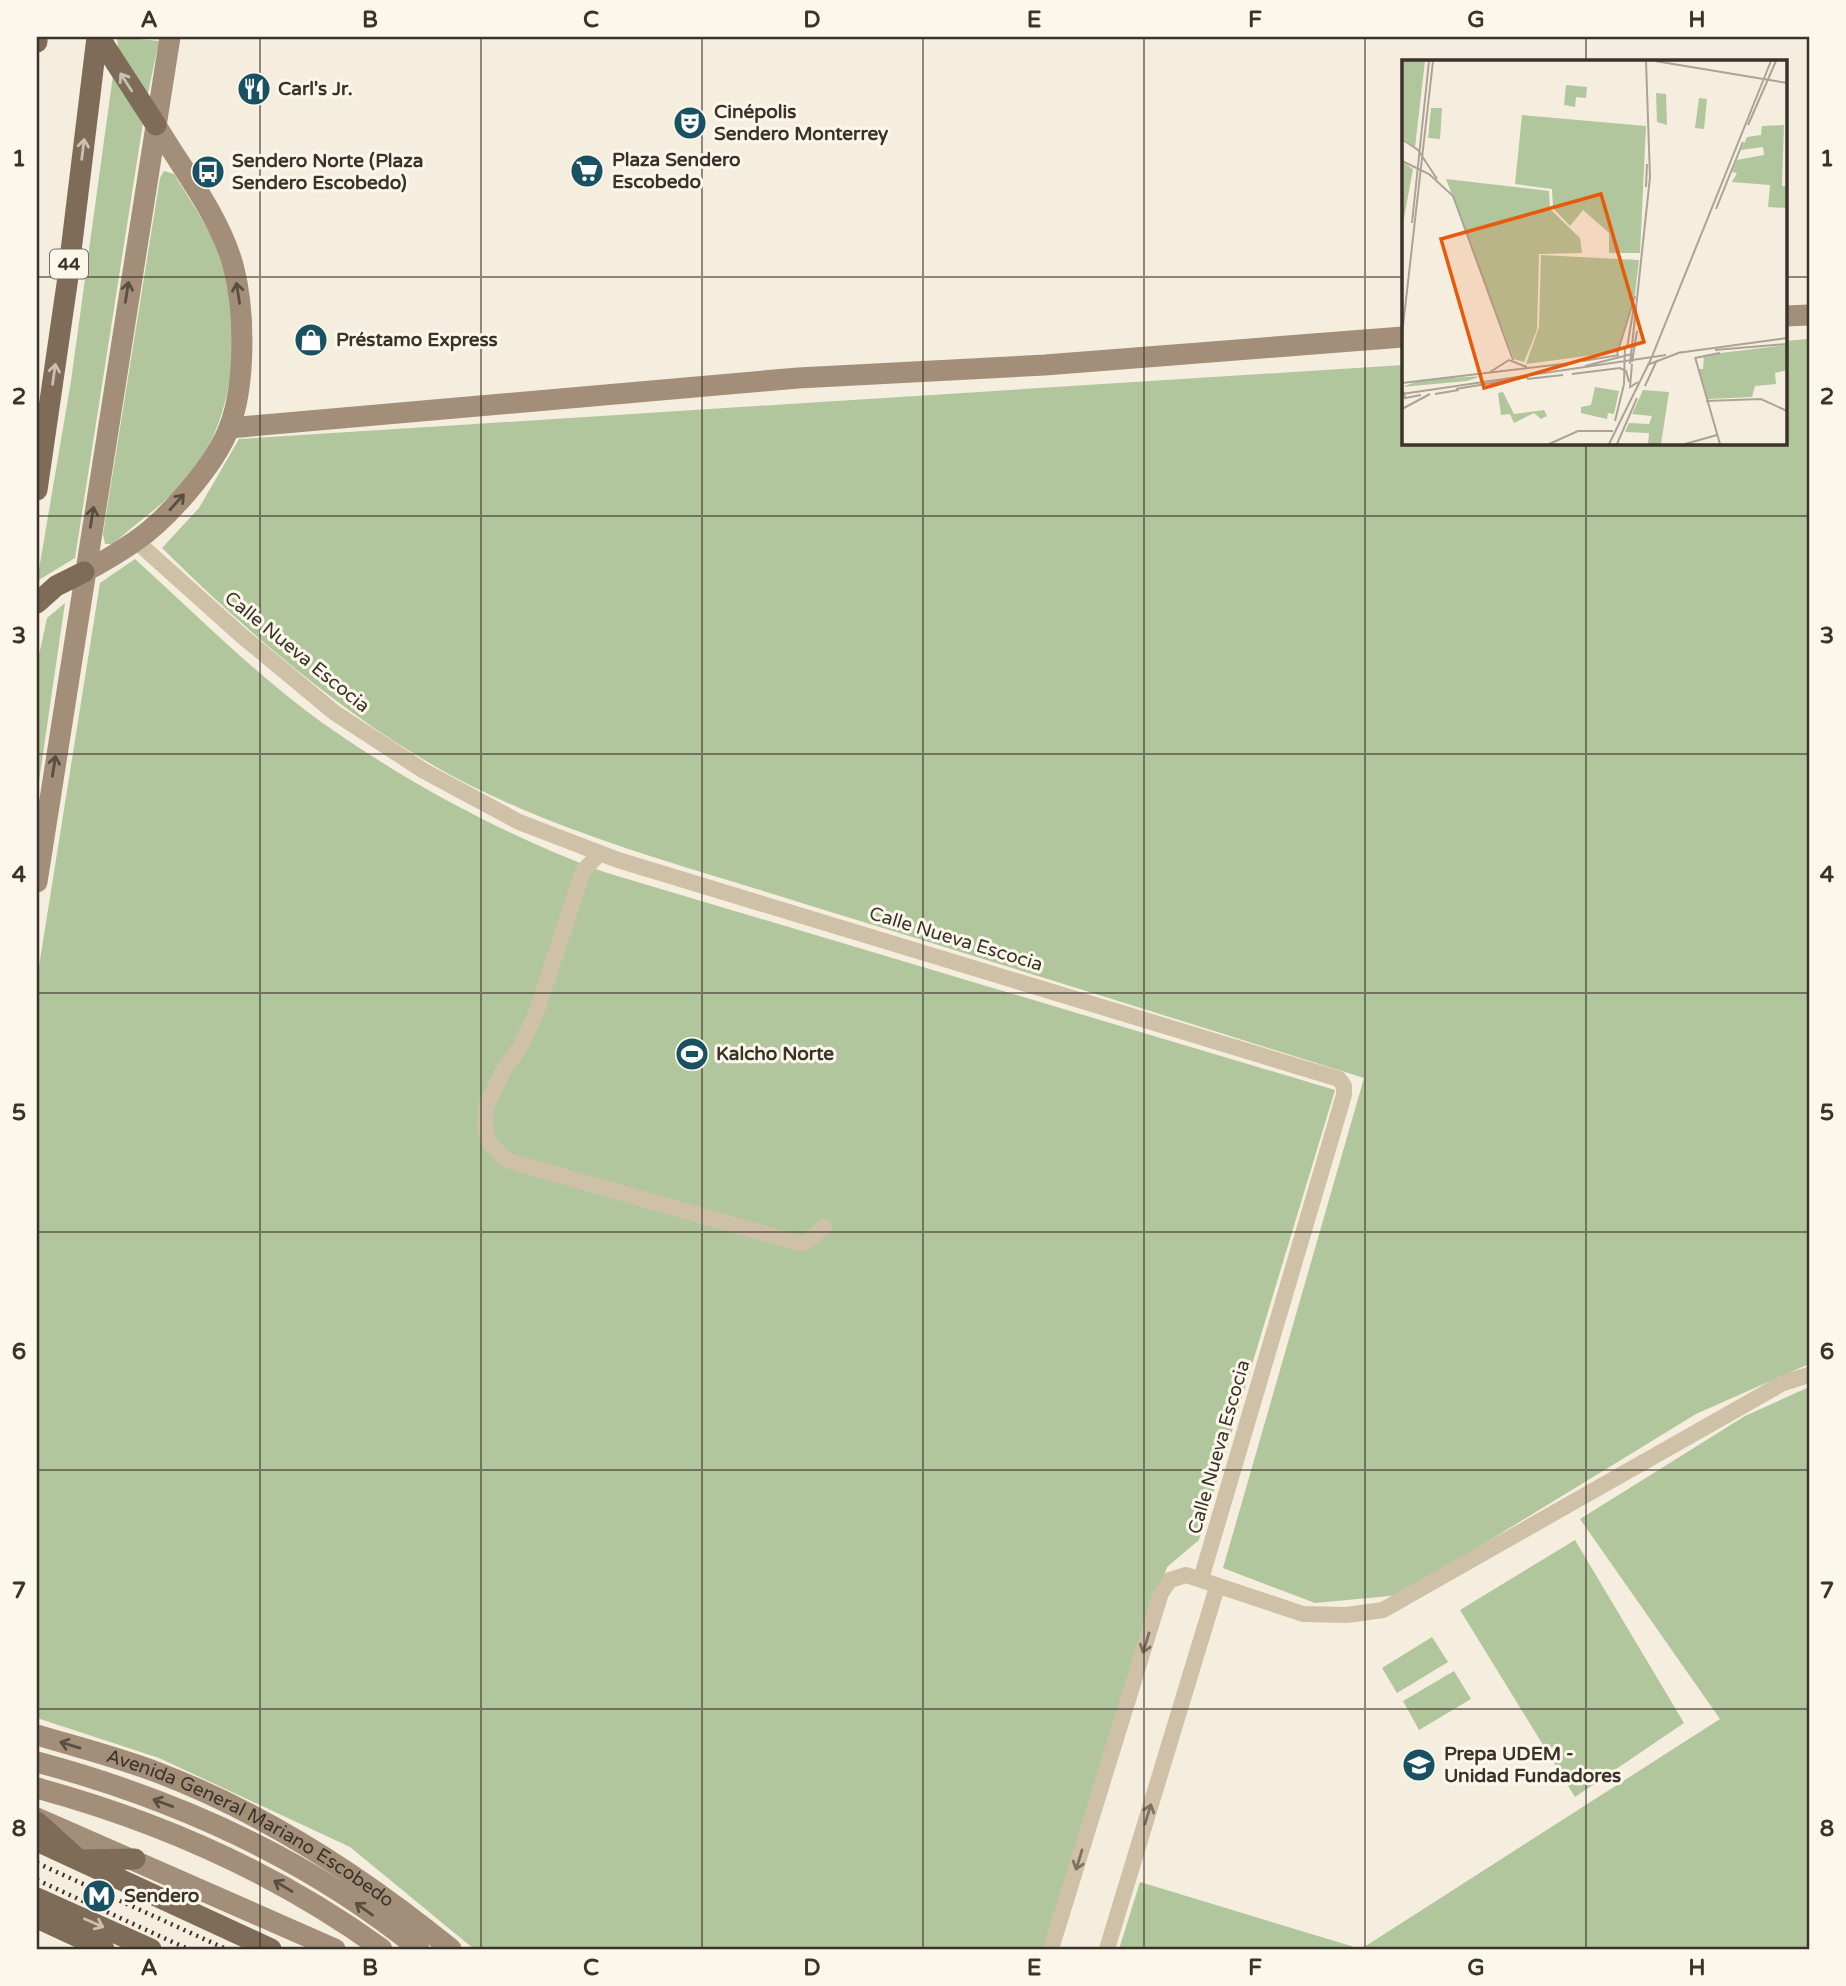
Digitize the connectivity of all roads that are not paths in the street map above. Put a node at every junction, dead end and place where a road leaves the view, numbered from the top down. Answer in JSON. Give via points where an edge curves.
{"nodes":[{"id":1,"x":37,"y":37,"type":"edge"},
{"id":2,"x":98,"y":37,"type":"edge"},
{"id":3,"x":170,"y":37,"type":"edge"},
{"id":4,"x":37,"y":42,"type":"edge"},
{"id":5,"x":156,"y":125,"type":"junction"},
{"id":6,"x":1809,"y":315,"type":"edge"},
{"id":7,"x":1786,"y":316,"type":"edge"},
{"id":8,"x":1402,"y":337,"type":"edge"},
{"id":9,"x":229,"y":428,"type":"junction"},
{"id":10,"x":37,"y":490,"type":"edge"},
{"id":11,"x":136,"y":541,"type":"junction"},
{"id":12,"x":84,"y":572,"type":"junction"},
{"id":13,"x":37,"y":603,"type":"edge"},
{"id":14,"x":600,"y":853,"type":"junction"},
{"id":15,"x":37,"y":882,"type":"edge"},
{"id":16,"x":824,"y":1227,"type":"dead end"},
{"id":17,"x":1809,"y":1375,"type":"edge"},
{"id":18,"x":1202,"y":1579,"type":"junction"},
{"id":19,"x":1217,"y":1587,"type":"junction"},
{"id":20,"x":37,"y":1735,"type":"edge"},
{"id":21,"x":37,"y":1762,"type":"edge"},
{"id":22,"x":37,"y":1788,"type":"edge"},
{"id":23,"x":37,"y":1820,"type":"edge"},
{"id":24,"x":37,"y":1841,"type":"edge"},
{"id":25,"x":37,"y":1857,"type":"edge"},
{"id":26,"x":135,"y":1859,"type":"junction"},
{"id":27,"x":79,"y":1860,"type":"junction"},
{"id":28,"x":37,"y":1898,"type":"edge"},
{"id":29,"x":187,"y":1910,"type":"junction"},
{"id":30,"x":37,"y":1918,"type":"edge"},
{"id":31,"x":104,"y":1949,"type":"edge"},
{"id":32,"x":151,"y":1949,"type":"edge"},
{"id":33,"x":271,"y":1949,"type":"edge"},
{"id":34,"x":335,"y":1949,"type":"edge"},
{"id":35,"x":382,"y":1949,"type":"edge"},
{"id":36,"x":419,"y":1949,"type":"edge"},
{"id":37,"x":451,"y":1949,"type":"edge"},
{"id":38,"x":1052,"y":1949,"type":"edge"},
{"id":39,"x":1107,"y":1949,"type":"edge"}],
"edges":[{"from":1,"to":4,"type":"main road"},
{"from":5,"to":2,"type":"main road","one_way":true},
{"from":10,"to":2,"type":"main road","number":"44","one_way":true},
{"from":3,"to":5,"type":"street"},
{"from":9,"to":5,"type":"street","one_way":true,"via":[[242,336],[233,264],[215,221]]},
{"from":12,"to":5,"type":"street","one_way":true},
{"from":6,"to":7,"type":"street"},
{"from":8,"to":9,"type":"street","via":[[1045,365],[798,377]]},
{"from":11,"to":9,"type":"street","one_way":true,"via":[[194,482]]},
{"from":11,"to":12,"type":"street"},
{"from":11,"to":14,"type":"street","name":"Calle Nueva Escocia","via":[[335,713],[424,771],[519,822]]},
{"from":12,"to":13,"type":"main road","via":[[56,586]]},
{"from":15,"to":12,"type":"street","one_way":true},
{"from":14,"to":16,"type":"street","via":[[583,872],[536,1013],[486,1107],[489,1142],[505,1159],[516,1163],[798,1243],[807,1242]]},
{"from":14,"to":18,"type":"street","name":"Calle Nueva Escocia","via":[[1342,1082],[1344,1096]]},
{"from":17,"to":19,"type":"street","via":[[1783,1383],[1383,1610],[1303,1614]]},
{"from":18,"to":19,"type":"street"},
{"from":18,"to":38,"type":"street","one_way":true,"via":[[1186,1575],[1170,1580],[1161,1593]]},
{"from":39,"to":19,"type":"street","one_way":true},
{"from":37,"to":20,"type":"street","name":"Avenida General Mariano Escobedo","one_way":true,"via":[[362,1880],[228,1804],[159,1773]]},
{"from":36,"to":21,"type":"street","one_way":true,"via":[[341,1892],[246,1838],[150,1798]]},
{"from":35,"to":22,"type":"street","one_way":true,"via":[[346,1923],[213,1849],[108,1807]]},
{"from":23,"to":26,"type":"street"},
{"from":23,"to":27,"type":"main road"},
{"from":24,"to":27,"type":"main road"},
{"from":25,"to":29,"type":"main road","via":[[144,1904]]},
{"from":26,"to":27,"type":"main road"},
{"from":26,"to":34,"type":"street"},
{"from":27,"to":29,"type":"main road"},
{"from":28,"to":32,"type":"main road","one_way":true},
{"from":29,"to":33,"type":"main road"},
{"from":30,"to":31,"type":"main road"}]}
